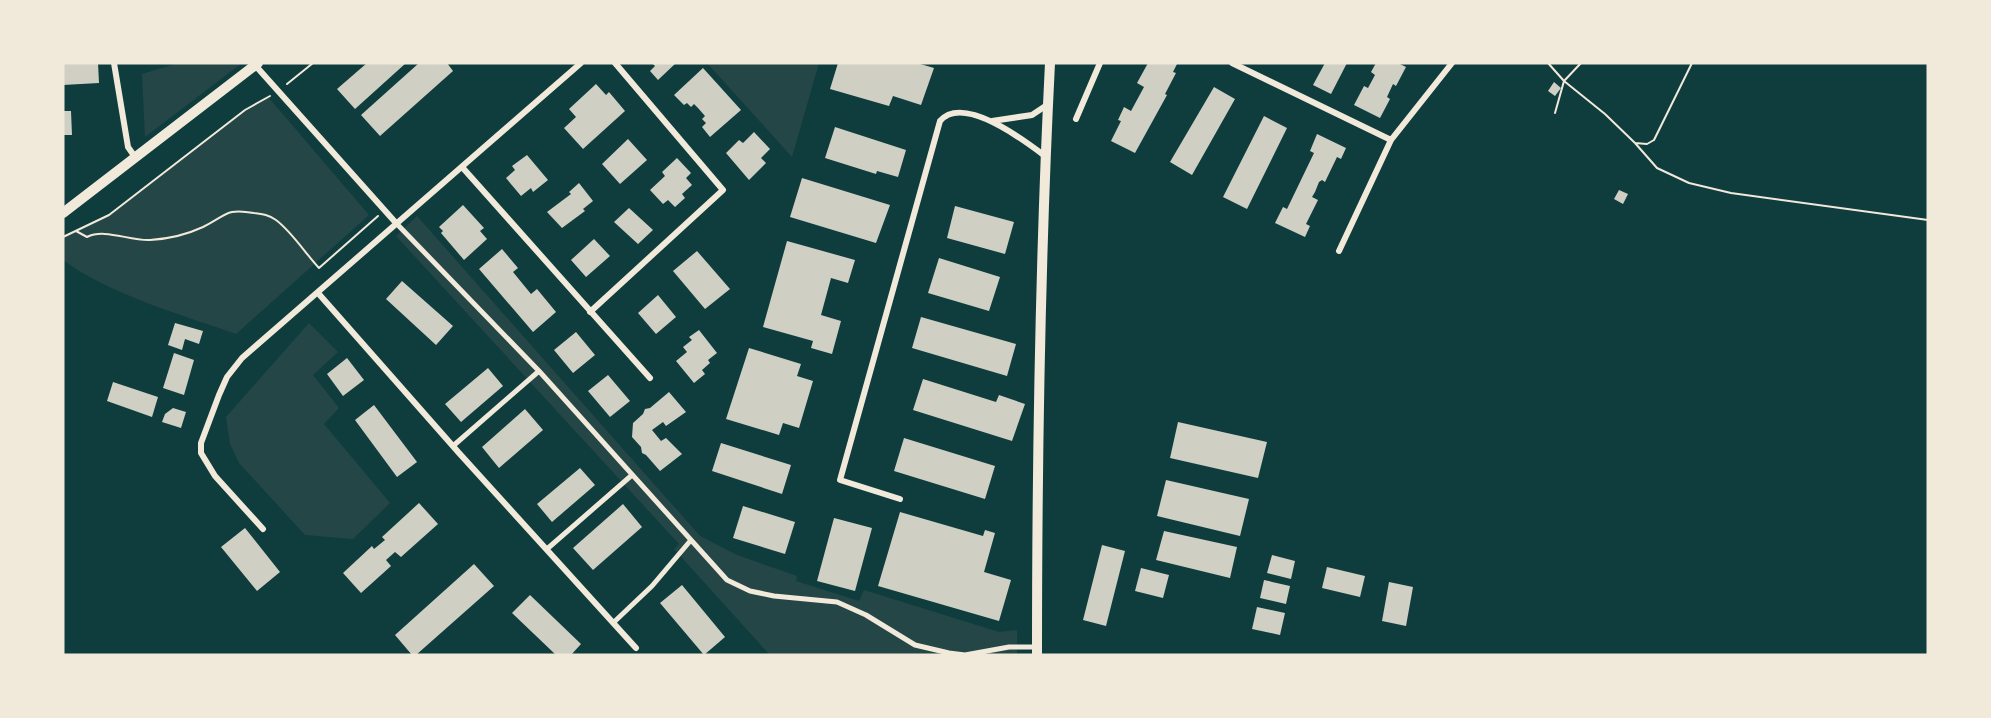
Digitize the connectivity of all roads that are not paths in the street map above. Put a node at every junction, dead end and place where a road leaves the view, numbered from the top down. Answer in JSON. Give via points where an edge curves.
{"nodes":[{"id":1,"x":114,"y":63,"type":"edge"},
{"id":2,"x":581,"y":63,"type":"edge"},
{"id":3,"x":615,"y":63,"type":"edge"},
{"id":4,"x":1050,"y":63,"type":"edge"},
{"id":5,"x":1100,"y":63,"type":"edge"},
{"id":6,"x":1232,"y":63,"type":"edge"},
{"id":7,"x":1452,"y":63,"type":"edge"},
{"id":8,"x":257,"y":64,"type":"edge"},
{"id":9,"x":1047,"y":105,"type":"junction"},
{"id":10,"x":1076,"y":119,"type":"dead end"},
{"id":11,"x":990,"y":121,"type":"junction"},
{"id":12,"x":1391,"y":140,"type":"junction"},
{"id":13,"x":1045,"y":156,"type":"junction"},
{"id":14,"x":135,"y":157,"type":"junction"},
{"id":15,"x":462,"y":167,"type":"junction"},
{"id":16,"x":63,"y":213,"type":"edge"},
{"id":17,"x":396,"y":223,"type":"junction"},
{"id":18,"x":1339,"y":251,"type":"dead end"},
{"id":19,"x":318,"y":293,"type":"junction"},
{"id":20,"x":590,"y":312,"type":"junction"},
{"id":21,"x":539,"y":371,"type":"junction"},
{"id":22,"x":650,"y":378,"type":"dead end"},
{"id":23,"x":453,"y":446,"type":"junction"},
{"id":24,"x":632,"y":475,"type":"junction"},
{"id":25,"x":900,"y":499,"type":"dead end"},
{"id":26,"x":263,"y":529,"type":"dead end"},
{"id":27,"x":691,"y":540,"type":"junction"},
{"id":28,"x":547,"y":549,"type":"junction"},
{"id":29,"x":613,"y":622,"type":"junction"},
{"id":30,"x":636,"y":648,"type":"dead end"},
{"id":31,"x":1037,"y":651,"type":"edge"}],
"edges":[{"from":1,"to":14,"type":"street","via":[[128,147]]},
{"from":2,"to":15,"type":"street"},
{"from":3,"to":20,"type":"street","via":[[723,190]]},
{"from":4,"to":9,"type":"street"},
{"from":5,"to":10,"type":"street"},
{"from":6,"to":12,"type":"street"},
{"from":7,"to":12,"type":"street"},
{"from":8,"to":14,"type":"street"},
{"from":8,"to":17,"type":"street"},
{"from":9,"to":11,"type":"street","via":[[1032,115]]},
{"from":9,"to":13,"type":"street"},
{"from":11,"to":13,"type":"street"},
{"from":11,"to":25,"type":"street","via":[[955,112],[940,121],[840,480]]},
{"from":12,"to":18,"type":"street"},
{"from":13,"to":31,"type":"street"},
{"from":14,"to":16,"type":"street"},
{"from":15,"to":17,"type":"street"},
{"from":15,"to":20,"type":"street"},
{"from":17,"to":19,"type":"street"},
{"from":17,"to":21,"type":"street"},
{"from":19,"to":23,"type":"street"},
{"from":19,"to":26,"type":"street","via":[[242,358],[227,377],[201,443],[207,465]]},
{"from":20,"to":22,"type":"street"},
{"from":21,"to":23,"type":"street"},
{"from":21,"to":24,"type":"street"},
{"from":23,"to":28,"type":"street"},
{"from":24,"to":27,"type":"street"},
{"from":24,"to":28,"type":"street"},
{"from":27,"to":29,"type":"street"},
{"from":27,"to":31,"type":"street","via":[[727,580],[750,591],[837,602],[915,645],[965,655],[1009,647]]},
{"from":28,"to":29,"type":"street"},
{"from":29,"to":30,"type":"street"}]}
